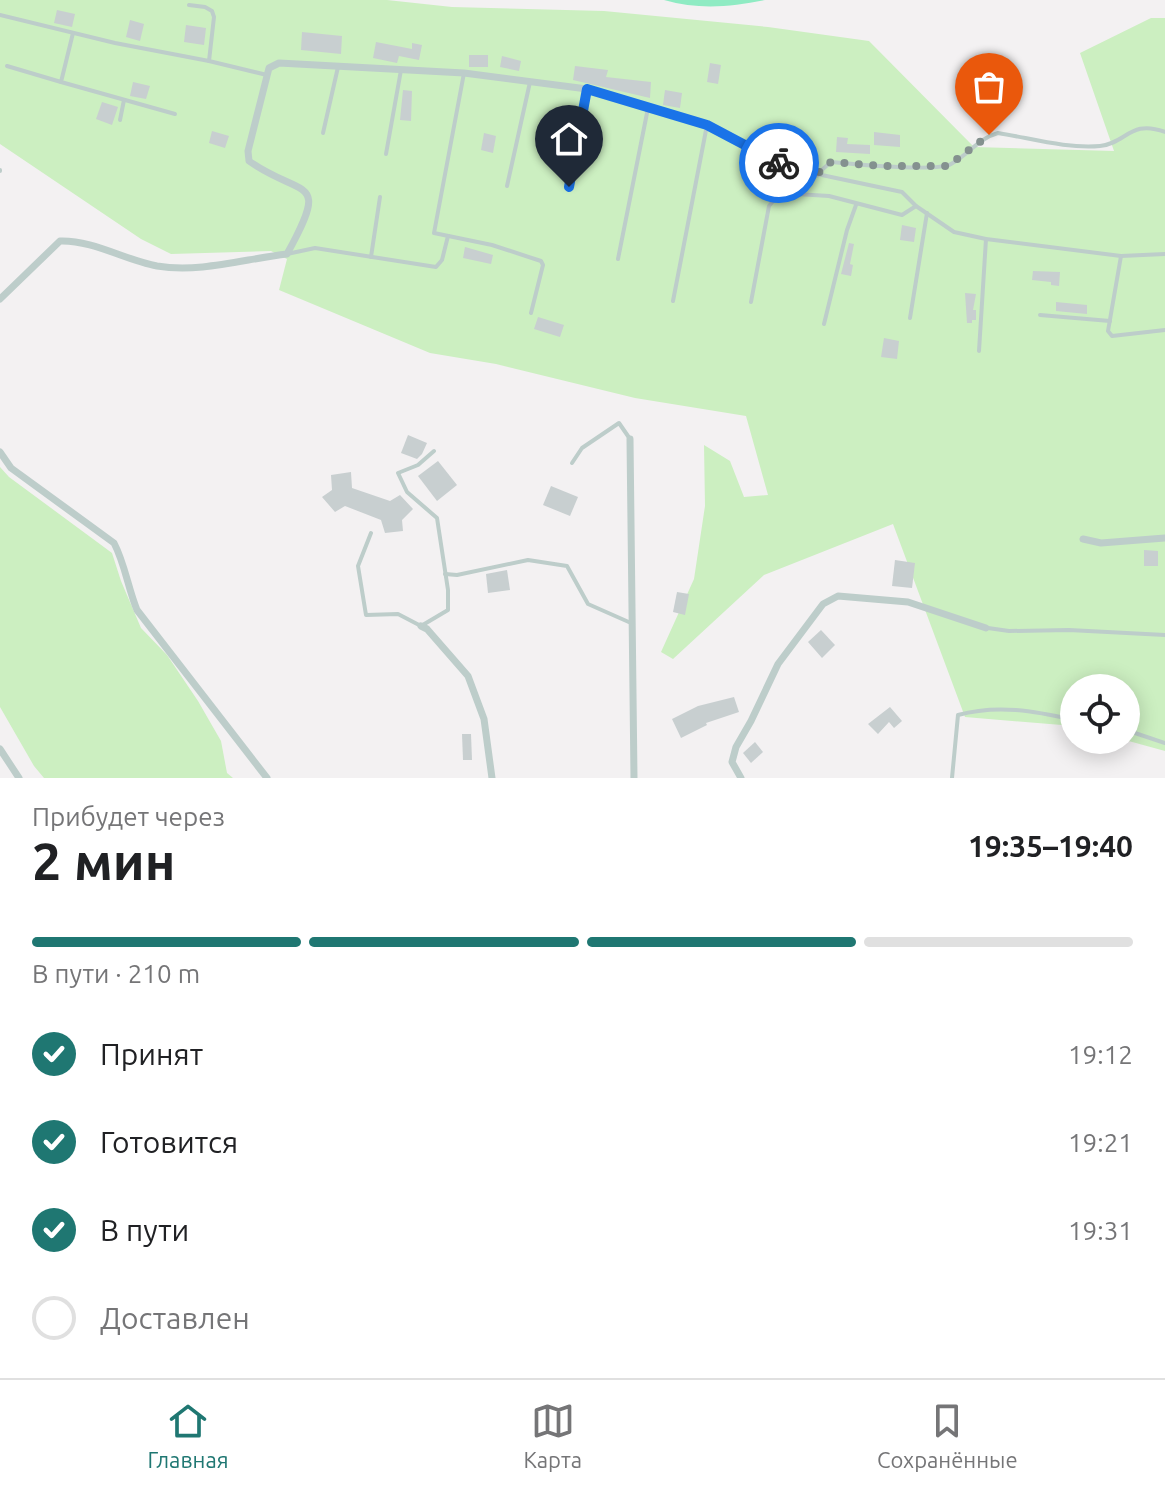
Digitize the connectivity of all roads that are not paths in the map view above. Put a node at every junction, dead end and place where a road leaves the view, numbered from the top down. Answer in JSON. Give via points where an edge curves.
{"nodes":[{"id":1,"x":189,"y":5,"type":"dead end"},
{"id":2,"x":0,"y":15,"type":"edge"},
{"id":3,"x":73,"y":33,"type":"junction"},
{"id":4,"x":209,"y":61,"type":"junction"},
{"id":5,"x":339,"y":65,"type":"junction"},
{"id":6,"x":7,"y":66,"type":"dead end"},
{"id":7,"x":401,"y":70,"type":"junction"},
{"id":8,"x":464,"y":73,"type":"junction"},
{"id":9,"x":267,"y":75,"type":"junction"},
{"id":10,"x":530,"y":79,"type":"junction"},
{"id":11,"x":61,"y":82,"type":"junction"},
{"id":12,"x":587,"y":89,"type":"junction"},
{"id":13,"x":124,"y":100,"type":"junction"},
{"id":14,"x":648,"y":105,"type":"junction"},
{"id":15,"x":175,"y":114,"type":"dead end"},
{"id":16,"x":120,"y":120,"type":"dead end"},
{"id":17,"x":707,"y":125,"type":"junction"},
{"id":18,"x":1165,"y":132,"type":"edge"},
{"id":19,"x":323,"y":133,"type":"dead end"},
{"id":20,"x":386,"y":154,"type":"dead end"},
{"id":21,"x":817,"y":174,"type":"junction"},
{"id":22,"x":507,"y":186,"type":"dead end"},
{"id":23,"x":569,"y":187,"type":"dead end"},
{"id":24,"x":380,"y":197,"type":"dead end"},
{"id":25,"x":856,"y":205,"type":"junction"},
{"id":26,"x":916,"y":206,"type":"junction"},
{"id":27,"x":927,"y":213,"type":"junction"},
{"id":28,"x":448,"y":236,"type":"junction"},
{"id":29,"x":986,"y":239,"type":"junction"},
{"id":30,"x":287,"y":254,"type":"junction"},
{"id":31,"x":1165,"y":254,"type":"edge"},
{"id":32,"x":1121,"y":256,"type":"junction"},
{"id":33,"x":371,"y":257,"type":"junction"},
{"id":34,"x":618,"y":259,"type":"dead end"},
{"id":35,"x":0,"y":299,"type":"edge"},
{"id":36,"x":673,"y":301,"type":"dead end"},
{"id":37,"x":751,"y":302,"type":"dead end"},
{"id":38,"x":531,"y":313,"type":"dead end"},
{"id":39,"x":1040,"y":315,"type":"dead end"},
{"id":40,"x":910,"y":318,"type":"dead end"},
{"id":41,"x":1110,"y":321,"type":"junction"},
{"id":42,"x":824,"y":324,"type":"dead end"},
{"id":43,"x":1165,"y":330,"type":"edge"},
{"id":44,"x":979,"y":351,"type":"dead end"},
{"id":45,"x":630,"y":439,"type":"joint"},
{"id":46,"x":434,"y":451,"type":"dead end"},
{"id":47,"x":0,"y":452,"type":"edge"},
{"id":48,"x":572,"y":463,"type":"dead end"},
{"id":49,"x":371,"y":533,"type":"dead end"},
{"id":50,"x":1165,"y":538,"type":"edge"},
{"id":51,"x":1083,"y":539,"type":"dead end"},
{"id":52,"x":445,"y":574,"type":"junction"},
{"id":53,"x":633,"y":624,"type":"junction"},
{"id":54,"x":421,"y":626,"type":"junction"},
{"id":55,"x":986,"y":628,"type":"joint"},
{"id":56,"x":1165,"y":635,"type":"edge"},
{"id":57,"x":1060,"y":717,"type":"edge"},
{"id":58,"x":1140,"y":735,"type":"edge"},
{"id":59,"x":1165,"y":743,"type":"edge"},
{"id":60,"x":0,"y":749,"type":"edge"},
{"id":61,"x":19,"y":778,"type":"edge"},
{"id":62,"x":267,"y":778,"type":"edge"},
{"id":63,"x":492,"y":778,"type":"edge"},
{"id":64,"x":634,"y":778,"type":"edge"},
{"id":65,"x":741,"y":778,"type":"edge"},
{"id":66,"x":952,"y":778,"type":"edge"}],
"edges":[{"from":1,"to":4,"type":"lane","via":[[212,11]]},
{"from":2,"to":3,"type":"lane"},
{"from":3,"to":4,"type":"lane"},
{"from":3,"to":11,"type":"lane"},
{"from":4,"to":9,"type":"lane"},
{"from":5,"to":7,"type":"street"},
{"from":5,"to":9,"type":"street","via":[[279,63]]},
{"from":5,"to":19,"type":"lane"},
{"from":6,"to":11,"type":"lane"},
{"from":7,"to":8,"type":"street"},
{"from":7,"to":20,"type":"lane"},
{"from":8,"to":10,"type":"street"},
{"from":8,"to":28,"type":"lane","via":[[434,230]]},
{"from":9,"to":30,"type":"street","via":[[249,161],[300,186],[310,199],[305,222]]},
{"from":10,"to":12,"type":"street"},
{"from":10,"to":22,"type":"lane"},
{"from":11,"to":13,"type":"lane"},
{"from":12,"to":14,"type":"street"},
{"from":12,"to":23,"type":"lane"},
{"from":13,"to":15,"type":"lane"},
{"from":13,"to":16,"type":"lane"},
{"from":14,"to":17,"type":"street"},
{"from":14,"to":34,"type":"lane"},
{"from":17,"to":21,"type":"street","via":[[792,170]]},
{"from":17,"to":36,"type":"lane"},
{"from":18,"to":21,"type":"lane","via":[[1140,127],[1102,146],[998,133],[948,166],[831,162]]},
{"from":21,"to":26,"type":"lane","via":[[902,192]]},
{"from":24,"to":33,"type":"lane"},
{"from":25,"to":26,"type":"lane","via":[[902,215]]},
{"from":25,"to":37,"type":"lane","via":[[829,196],[780,193],[769,206]]},
{"from":25,"to":42,"type":"lane"},
{"from":26,"to":27,"type":"lane"},
{"from":27,"to":29,"type":"lane","via":[[954,232]]},
{"from":27,"to":40,"type":"lane"},
{"from":28,"to":33,"type":"lane","via":[[436,267]]},
{"from":28,"to":38,"type":"lane","via":[[541,261]]},
{"from":29,"to":32,"type":"lane"},
{"from":29,"to":44,"type":"lane"},
{"from":30,"to":33,"type":"lane","via":[[315,248]]},
{"from":30,"to":35,"type":"street","via":[[208,267],[158,266],[60,241]]},
{"from":31,"to":32,"type":"lane"},
{"from":32,"to":41,"type":"lane"},
{"from":39,"to":41,"type":"lane"},
{"from":41,"to":43,"type":"lane","via":[[1112,336]]},
{"from":45,"to":48,"type":"lane","via":[[619,423],[582,448]]},
{"from":45,"to":53,"type":"street"},
{"from":46,"to":52,"type":"lane","via":[[398,473],[407,492],[437,518]]},
{"from":47,"to":62,"type":"street","via":[[11,468],[114,543],[137,610]]},
{"from":49,"to":54,"type":"lane","via":[[358,566],[366,615],[398,614]]},
{"from":50,"to":51,"type":"street","via":[[1101,543]]},
{"from":52,"to":53,"type":"lane","via":[[528,560],[567,566],[588,604]]},
{"from":52,"to":54,"type":"lane","via":[[448,610]]},
{"from":53,"to":64,"type":"street"},
{"from":54,"to":63,"type":"street","via":[[468,676],[484,719]]},
{"from":55,"to":56,"type":"lane"},
{"from":55,"to":65,"type":"street","via":[[908,602],[838,596],[823,604],[778,664],[736,747],[732,762]]},
{"from":57,"to":66,"type":"lane","via":[[980,709],[958,715]]},
{"from":58,"to":59,"type":"lane"},
{"from":60,"to":61,"type":"street"}]}
